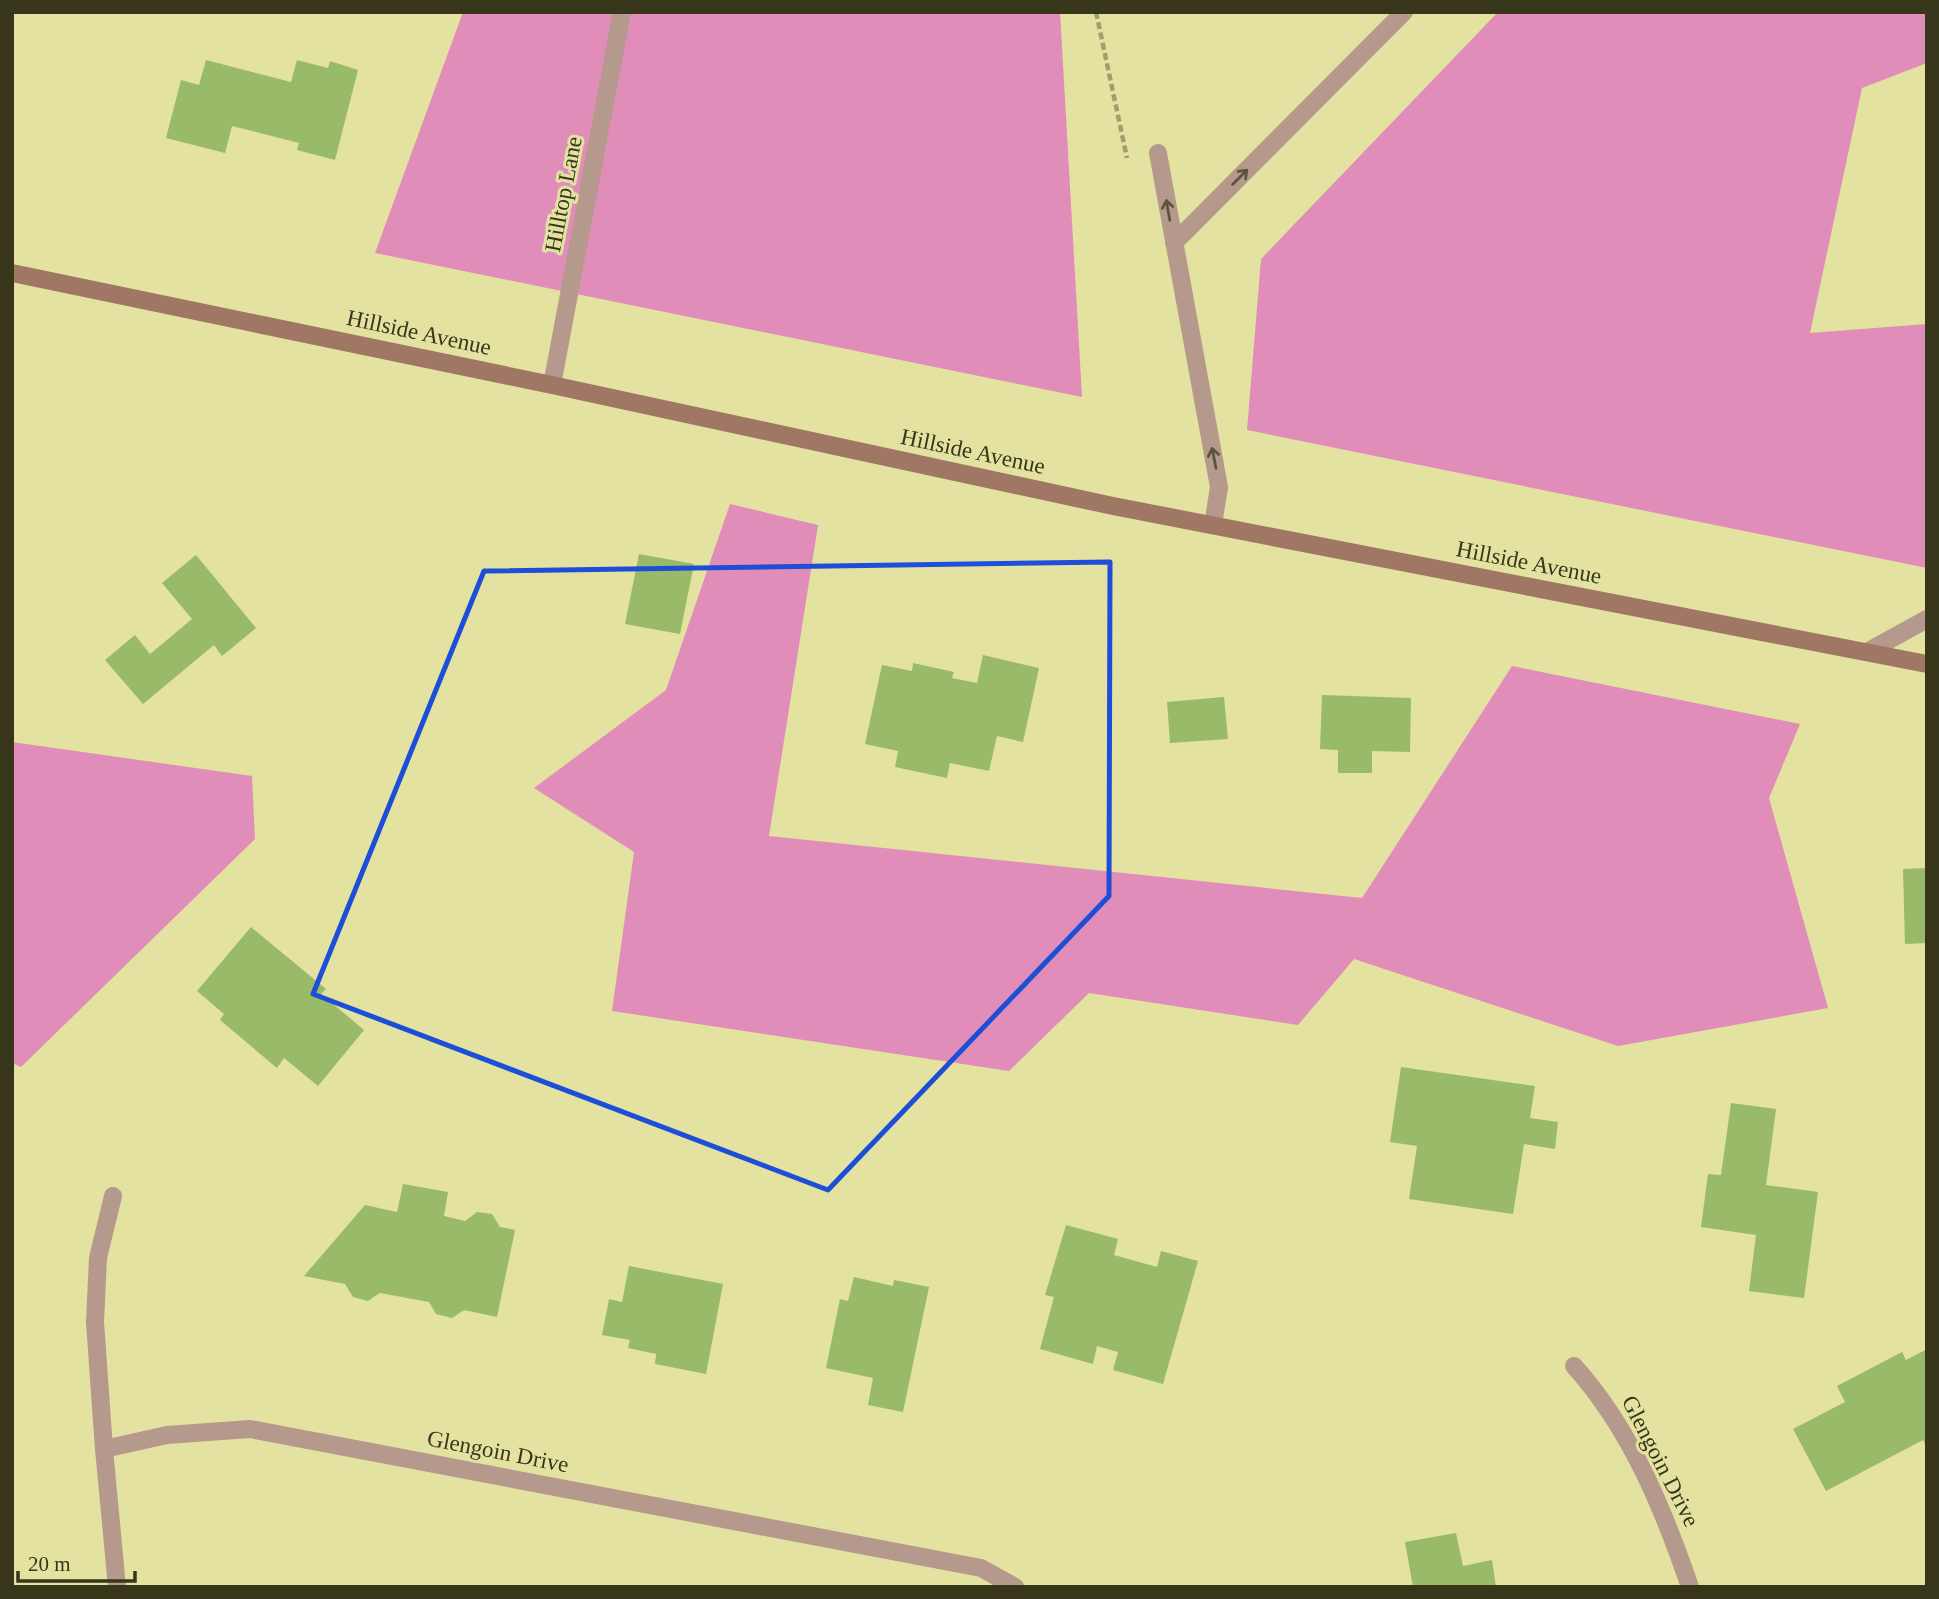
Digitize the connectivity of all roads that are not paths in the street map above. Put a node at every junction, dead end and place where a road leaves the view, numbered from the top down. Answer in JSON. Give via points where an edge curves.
{"nodes":[{"id":1,"x":622,"y":12,"type":"edge"},
{"id":2,"x":1404,"y":12,"type":"edge"},
{"id":3,"x":1158,"y":153,"type":"dead end"},
{"id":4,"x":1174,"y":243,"type":"junction"},
{"id":5,"x":12,"y":273,"type":"edge"},
{"id":6,"x":552,"y":384,"type":"junction"},
{"id":7,"x":1213,"y":525,"type":"junction"},
{"id":8,"x":1927,"y":619,"type":"edge"},
{"id":9,"x":1867,"y":652,"type":"junction"},
{"id":10,"x":1927,"y":664,"type":"edge"},
{"id":11,"x":113,"y":1196,"type":"dead end"},
{"id":12,"x":1574,"y":1366,"type":"dead end"},
{"id":13,"x":104,"y":1448,"type":"junction"},
{"id":14,"x":117,"y":1587,"type":"edge"},
{"id":15,"x":1015,"y":1587,"type":"edge"},
{"id":16,"x":1690,"y":1587,"type":"edge"}],
"edges":[{"from":1,"to":6,"type":"street","name":"Hilltop Lane"},
{"from":4,"to":2,"type":"street","one_way":true},
{"from":4,"to":3,"type":"street","one_way":true},
{"from":7,"to":4,"type":"street","one_way":true,"via":[[1219,487]]},
{"from":5,"to":6,"type":"main road","name":"Hillside Avenue"},
{"from":6,"to":7,"type":"main road","name":"Hillside Avenue"},
{"from":7,"to":9,"type":"main road","name":"Hillside Avenue"},
{"from":8,"to":9,"type":"street"},
{"from":9,"to":10,"type":"main road","name":"Hillside Avenue"},
{"from":11,"to":13,"type":"street","via":[[98,1258],[94,1322]]},
{"from":12,"to":16,"type":"street","name":"Glengoin Drive","via":[[1599,1393],[1632,1449],[1672,1534]]},
{"from":13,"to":14,"type":"street"},
{"from":13,"to":15,"type":"street","name":"Glengoin Drive","via":[[167,1435],[250,1429],[981,1568]]}]}
